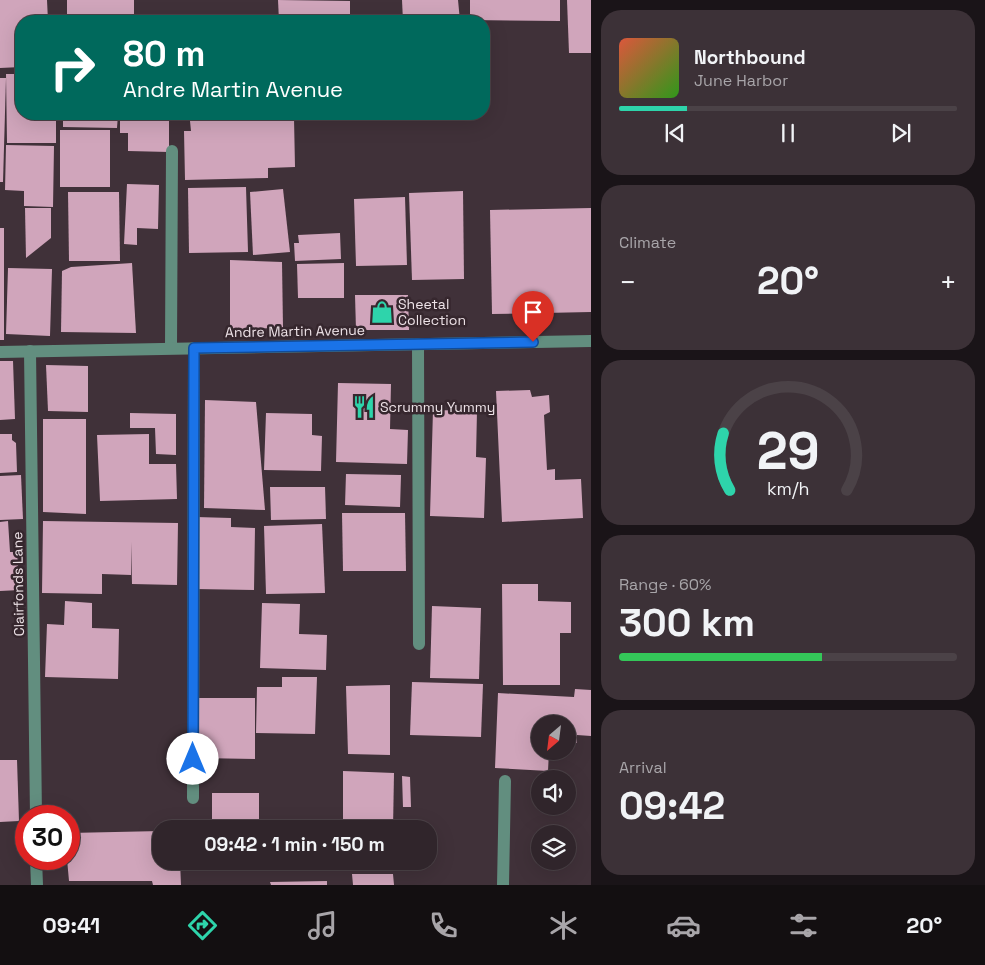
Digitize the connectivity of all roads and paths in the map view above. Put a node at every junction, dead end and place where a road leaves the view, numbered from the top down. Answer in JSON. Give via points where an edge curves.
{"nodes":[{"id":1,"x":172,"y":151,"type":"dead end"},
{"id":2,"x":591,"y":341,"type":"edge"},
{"id":3,"x":418,"y":344,"type":"junction"},
{"id":4,"x":171,"y":348,"type":"junction"},
{"id":5,"x":194,"y":348,"type":"junction"},
{"id":6,"x":30,"y":351,"type":"junction"},
{"id":7,"x":0,"y":352,"type":"edge"},
{"id":8,"x":419,"y":644,"type":"dead end"},
{"id":9,"x":505,"y":781,"type":"dead end"},
{"id":10,"x":193,"y":798,"type":"dead end"},
{"id":11,"x":36,"y":805,"type":"edge"},
{"id":12,"x":36,"y":870,"type":"edge"},
{"id":13,"x":37,"y":885,"type":"edge"},
{"id":14,"x":504,"y":885,"type":"edge"}],
"edges":[{"from":1,"to":4,"type":"street"},
{"from":2,"to":3,"type":"street","name":"Andre Martin Avenue"},
{"from":3,"to":5,"type":"street","name":"Andre Martin Avenue"},
{"from":3,"to":8,"type":"street"},
{"from":4,"to":5,"type":"street","name":"Andre Martin Avenue"},
{"from":4,"to":6,"type":"street","name":"Andre Martin Avenue"},
{"from":5,"to":10,"type":"street"},
{"from":6,"to":7,"type":"street","name":"Andre Martin Avenue"},
{"from":6,"to":11,"type":"street","name":"Clairfonds Lane"},
{"from":9,"to":14,"type":"street"},
{"from":12,"to":13,"type":"street"}]}
